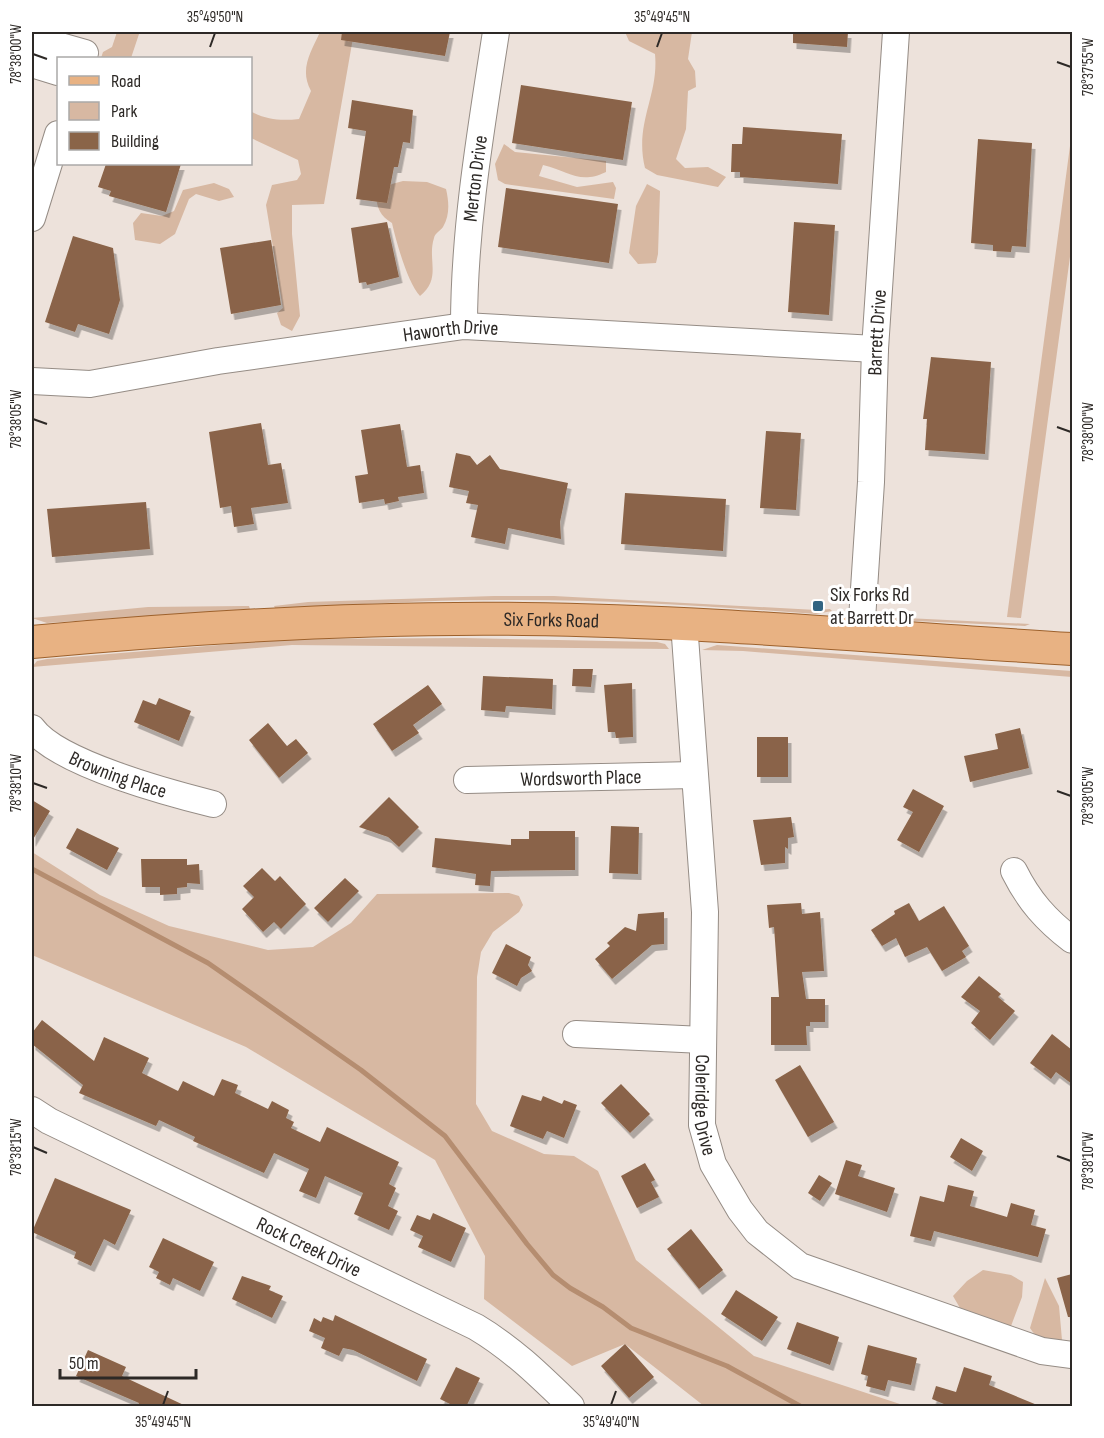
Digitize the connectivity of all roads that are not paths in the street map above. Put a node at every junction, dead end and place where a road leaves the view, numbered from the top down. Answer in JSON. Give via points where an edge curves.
{"nodes":[{"id":1,"x":496,"y":32,"type":"edge"},
{"id":2,"x":896,"y":32,"type":"edge"},
{"id":3,"x":32,"y":38,"type":"edge"},
{"id":4,"x":86,"y":48,"type":"edge"},
{"id":5,"x":32,"y":64,"type":"edge"},
{"id":6,"x":57,"y":72,"type":"edge"},
{"id":7,"x":57,"y":137,"type":"edge"},
{"id":8,"x":32,"y":218,"type":"edge"},
{"id":9,"x":464,"y":326,"type":"junction"},
{"id":10,"x":875,"y":349,"type":"junction"},
{"id":11,"x":32,"y":381,"type":"edge"},
{"id":12,"x":684,"y":623,"type":"junction"},
{"id":13,"x":861,"y":635,"type":"junction"},
{"id":14,"x":32,"y":642,"type":"edge"},
{"id":15,"x":1072,"y":650,"type":"edge"},
{"id":16,"x":32,"y":728,"type":"edge"},
{"id":17,"x":694,"y":775,"type":"junction"},
{"id":18,"x":467,"y":780,"type":"dead end"},
{"id":19,"x":213,"y":804,"type":"dead end"},
{"id":20,"x":1014,"y":871,"type":"dead end"},
{"id":21,"x":1072,"y":940,"type":"edge"},
{"id":22,"x":576,"y":1034,"type":"dead end"},
{"id":23,"x":703,"y":1040,"type":"junction"},
{"id":24,"x":32,"y":1110,"type":"edge"},
{"id":25,"x":1072,"y":1355,"type":"edge"},
{"id":26,"x":570,"y":1407,"type":"edge"}],
"edges":[{"from":1,"to":9,"type":"street","name":"Merton Drive","via":[[472,196]]},
{"from":2,"to":10,"type":"street","name":"Barrett Drive"},
{"from":3,"to":4,"type":"street"},
{"from":5,"to":6,"type":"street"},
{"from":7,"to":8,"type":"street"},
{"from":9,"to":10,"type":"street","name":"Haworth Drive"},
{"from":9,"to":11,"type":"street","name":"Haworth Drive","via":[[90,384]]},
{"from":10,"to":13,"type":"street","name":"Barrett Drive"},
{"from":12,"to":13,"type":"main road","name":"Six Forks Road"},
{"from":12,"to":14,"type":"main road","name":"Six Forks Road","via":[[378,620],[124,633]]},
{"from":12,"to":17,"type":"street","name":"Coleridge Drive"},
{"from":13,"to":15,"type":"main road","name":"Six Forks Road"},
{"from":16,"to":19,"type":"street","name":"Browning Place","via":[[50,747],[76,760]]},
{"from":17,"to":18,"type":"street","name":"Wordsworth Place"},
{"from":17,"to":23,"type":"street","name":"Coleridge Drive","via":[[705,912]]},
{"from":20,"to":21,"type":"street","via":[[1038,911]]},
{"from":22,"to":23,"type":"street"},
{"from":23,"to":25,"type":"street","name":"Coleridge Drive","via":[[702,1125],[713,1164],[740,1210],[778,1252],[828,1278],[1042,1351]]},
{"from":24,"to":26,"type":"street","name":"Rock Creek Drive","via":[[476,1328],[503,1343]]}]}
